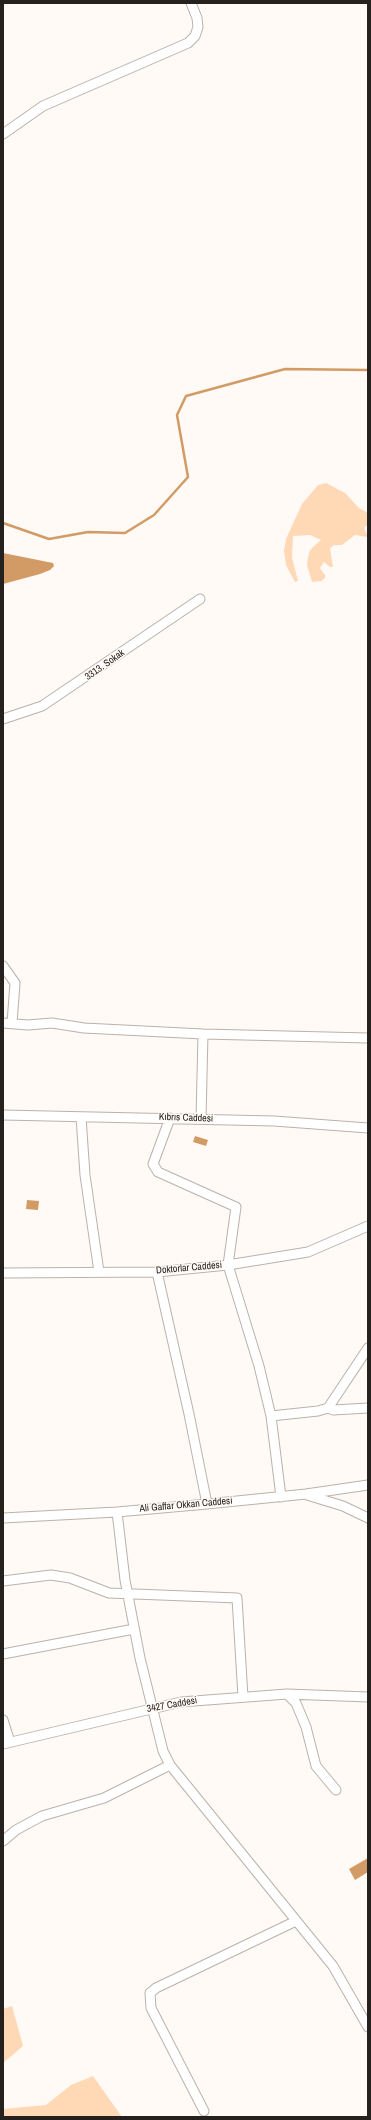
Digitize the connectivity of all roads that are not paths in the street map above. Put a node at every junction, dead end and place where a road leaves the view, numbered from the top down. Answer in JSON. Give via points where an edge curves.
{"nodes":[{"id":1,"x":191,"y":3,"type":"edge"},
{"id":2,"x":3,"y":134,"type":"edge"},
{"id":3,"x":200,"y":599,"type":"dead end"},
{"id":4,"x":3,"y":719,"type":"edge"},
{"id":5,"x":3,"y":966,"type":"edge"},
{"id":6,"x":8,"y":1023,"type":"edge"},
{"id":7,"x":203,"y":1034,"type":"junction"},
{"id":8,"x":368,"y":1038,"type":"edge"},
{"id":9,"x":3,"y":1115,"type":"edge"},
{"id":10,"x":81,"y":1117,"type":"junction"},
{"id":11,"x":170,"y":1118,"type":"junction"},
{"id":12,"x":201,"y":1119,"type":"junction"},
{"id":13,"x":368,"y":1128,"type":"edge"},
{"id":14,"x":368,"y":1226,"type":"edge"},
{"id":15,"x":228,"y":1265,"type":"junction"},
{"id":16,"x":99,"y":1272,"type":"junction"},
{"id":17,"x":157,"y":1272,"type":"junction"},
{"id":18,"x":3,"y":1273,"type":"edge"},
{"id":19,"x":368,"y":1348,"type":"edge"},
{"id":20,"x":328,"y":1408,"type":"junction"},
{"id":21,"x":368,"y":1408,"type":"edge"},
{"id":22,"x":271,"y":1416,"type":"junction"},
{"id":23,"x":368,"y":1486,"type":"edge"},
{"id":24,"x":306,"y":1494,"type":"junction"},
{"id":25,"x":281,"y":1497,"type":"junction"},
{"id":26,"x":207,"y":1504,"type":"junction"},
{"id":27,"x":117,"y":1512,"type":"junction"},
{"id":28,"x":3,"y":1518,"type":"edge"},
{"id":29,"x":368,"y":1518,"type":"edge"},
{"id":30,"x":3,"y":1581,"type":"edge"},
{"id":31,"x":128,"y":1594,"type":"junction"},
{"id":32,"x":134,"y":1629,"type":"junction"},
{"id":33,"x":3,"y":1654,"type":"edge"},
{"id":34,"x":287,"y":1694,"type":"junction"},
{"id":35,"x":368,"y":1696,"type":"edge"},
{"id":36,"x":243,"y":1697,"type":"junction"},
{"id":37,"x":152,"y":1708,"type":"junction"},
{"id":38,"x":3,"y":1720,"type":"edge"},
{"id":39,"x":6,"y":1743,"type":"edge"},
{"id":40,"x":170,"y":1765,"type":"junction"},
{"id":41,"x":336,"y":1790,"type":"dead end"},
{"id":42,"x":3,"y":1841,"type":"edge"},
{"id":43,"x":296,"y":1921,"type":"junction"},
{"id":44,"x":368,"y":2027,"type":"edge"},
{"id":45,"x":204,"y":2111,"type":"dead end"}],
"edges":[{"from":1,"to":2,"type":"street","via":[[198,27],[195,36],[188,43],[43,106]]},
{"from":3,"to":4,"type":"street","name":"3313. Sokak","via":[[42,706]]},
{"from":5,"to":6,"type":"street","via":[[15,983]]},
{"from":6,"to":7,"type":"street","via":[[52,1023],[84,1028]]},
{"from":7,"to":8,"type":"street"},
{"from":7,"to":12,"type":"street"},
{"from":9,"to":10,"type":"street","name":"Kıbrıs Caddesi"},
{"from":10,"to":11,"type":"street","name":"Kıbrıs Caddesi"},
{"from":10,"to":16,"type":"street","via":[[85,1175]]},
{"from":11,"to":12,"type":"street","name":"Kıbrıs Caddesi"},
{"from":11,"to":15,"type":"street","via":[[153,1164],[158,1172],[236,1207]]},
{"from":12,"to":13,"type":"street","name":"Kıbrıs Caddesi"},
{"from":14,"to":15,"type":"street","name":"Doktorlar Caddesi","via":[[308,1252]]},
{"from":15,"to":17,"type":"street","name":"Doktorlar Caddesi"},
{"from":15,"to":22,"type":"street","via":[[259,1366]]},
{"from":16,"to":17,"type":"street","name":"Doktorlar Caddesi"},
{"from":16,"to":18,"type":"street","name":"Doktorlar Caddesi"},
{"from":17,"to":26,"type":"street"},
{"from":19,"to":20,"type":"street"},
{"from":20,"to":21,"type":"street"},
{"from":20,"to":22,"type":"street"},
{"from":22,"to":25,"type":"street"},
{"from":23,"to":24,"type":"street","name":"Ali Gaffar Okkan Caddesi"},
{"from":24,"to":25,"type":"street","name":"Ali Gaffar Okkan Caddesi"},
{"from":24,"to":29,"type":"street","via":[[343,1506]]},
{"from":25,"to":26,"type":"street","name":"Ali Gaffar Okkan Caddesi"},
{"from":26,"to":27,"type":"street","name":"Ali Gaffar Okkan Caddesi"},
{"from":27,"to":28,"type":"street","name":"Ali Gaffar Okkan Caddesi"},
{"from":27,"to":31,"type":"street"},
{"from":30,"to":31,"type":"street","via":[[51,1575],[70,1578],[109,1593]]},
{"from":31,"to":32,"type":"street"},
{"from":31,"to":36,"type":"street","via":[[236,1598]]},
{"from":32,"to":33,"type":"street"},
{"from":32,"to":37,"type":"street"},
{"from":34,"to":35,"type":"street","name":"3427 Caddesi"},
{"from":34,"to":36,"type":"street","name":"3427 Caddesi"},
{"from":34,"to":41,"type":"street","via":[[296,1703],[316,1766]]},
{"from":36,"to":37,"type":"street","name":"3427 Caddesi","via":[[181,1702]]},
{"from":37,"to":39,"type":"street","name":"3427 Caddesi"},
{"from":37,"to":40,"type":"street","via":[[162,1751]]},
{"from":38,"to":39,"type":"street"},
{"from":40,"to":42,"type":"street","via":[[104,1798],[42,1816],[16,1830]]},
{"from":40,"to":43,"type":"street"},
{"from":43,"to":44,"type":"street","via":[[333,1966]]},
{"from":43,"to":45,"type":"street","via":[[156,1988],[150,1994],[151,2008]]}]}
